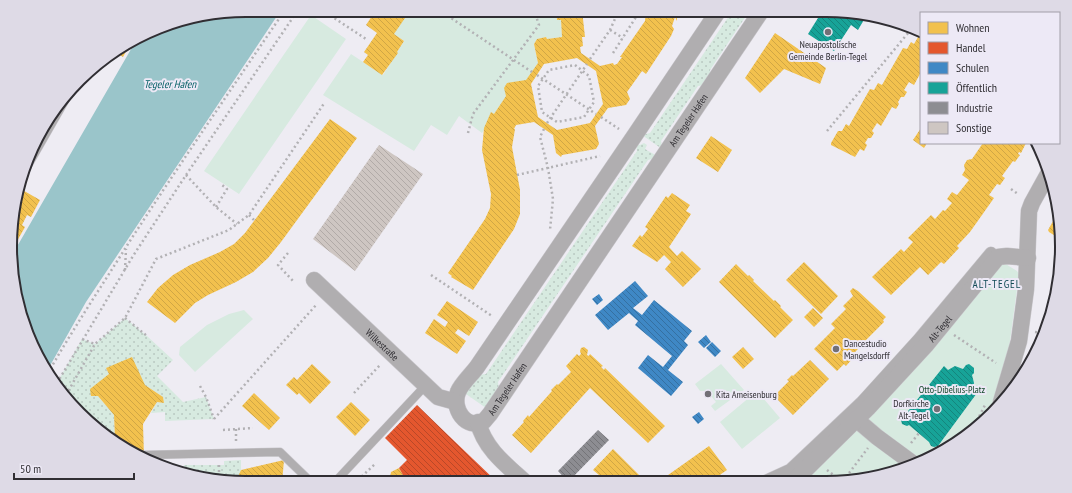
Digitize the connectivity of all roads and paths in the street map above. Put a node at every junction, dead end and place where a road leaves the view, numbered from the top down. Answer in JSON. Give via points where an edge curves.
{"nodes":[{"id":1,"x":280,"y":17,"type":"edge"},
{"id":2,"x":293,"y":17,"type":"edge"},
{"id":3,"x":333,"y":17,"type":"edge"},
{"id":4,"x":450,"y":17,"type":"edge"},
{"id":5,"x":536,"y":17,"type":"edge"},
{"id":6,"x":616,"y":17,"type":"edge"},
{"id":7,"x":636,"y":17,"type":"edge"},
{"id":8,"x":714,"y":17,"type":"edge"},
{"id":9,"x":757,"y":17,"type":"edge"},
{"id":10,"x":610,"y":30,"type":"junction"},
{"id":11,"x":909,"y":32,"type":"edge"},
{"id":12,"x":623,"y":38,"type":"junction"},
{"id":13,"x":366,"y":39,"type":"dead end"},
{"id":14,"x":613,"y":53,"type":"dead end"},
{"id":15,"x":590,"y":59,"type":"dead end"},
{"id":16,"x":514,"y":60,"type":"junction"},
{"id":17,"x":587,"y":64,"type":"dead end"},
{"id":18,"x":582,"y":71,"type":"junction"},
{"id":19,"x":532,"y":72,"type":"dead end"},
{"id":20,"x":537,"y":75,"type":"dead end"},
{"id":21,"x":543,"y":79,"type":"junction"},
{"id":22,"x":567,"y":94,"type":"junction"},
{"id":23,"x":325,"y":102,"type":"dead end"},
{"id":24,"x":589,"y":110,"type":"junction"},
{"id":25,"x":596,"y":114,"type":"dead end"},
{"id":26,"x":601,"y":117,"type":"dead end"},
{"id":27,"x":551,"y":118,"type":"junction"},
{"id":28,"x":547,"y":123,"type":"dead end"},
{"id":29,"x":544,"y":129,"type":"dead end"},
{"id":30,"x":619,"y":129,"type":"dead end"},
{"id":31,"x":827,"y":132,"type":"dead end"},
{"id":32,"x":468,"y":134,"type":"dead end"},
{"id":33,"x":600,"y":156,"type":"dead end"},
{"id":34,"x":548,"y":168,"type":"junction"},
{"id":35,"x":186,"y":175,"type":"junction"},
{"id":36,"x":517,"y":175,"type":"dead end"},
{"id":37,"x":1045,"y":180,"type":"edge"},
{"id":38,"x":223,"y":184,"type":"dead end"},
{"id":39,"x":216,"y":207,"type":"junction"},
{"id":40,"x":249,"y":215,"type":"junction"},
{"id":41,"x":255,"y":221,"type":"dead end"},
{"id":42,"x":237,"y":224,"type":"junction"},
{"id":43,"x":550,"y":231,"type":"dead end"},
{"id":44,"x":126,"y":248,"type":"junction"},
{"id":45,"x":288,"y":253,"type":"dead end"},
{"id":46,"x":991,"y":253,"type":"dead end"},
{"id":47,"x":1028,"y":258,"type":"junction"},
{"id":48,"x":124,"y":270,"type":"junction"},
{"id":49,"x":431,"y":275,"type":"dead end"},
{"id":50,"x":314,"y":280,"type":"dead end"},
{"id":51,"x":294,"y":282,"type":"dead end"},
{"id":52,"x":317,"y":304,"type":"dead end"},
{"id":53,"x":492,"y":316,"type":"dead end"},
{"id":54,"x":125,"y":318,"type":"junction"},
{"id":55,"x":951,"y":332,"type":"dead end"},
{"id":56,"x":147,"y":336,"type":"dead end"},
{"id":57,"x":82,"y":339,"type":"junction"},
{"id":58,"x":95,"y":344,"type":"junction"},
{"id":59,"x":1012,"y":364,"type":"junction"},
{"id":60,"x":380,"y":365,"type":"dead end"},
{"id":61,"x":52,"y":367,"type":"edge"},
{"id":62,"x":59,"y":378,"type":"edge"},
{"id":63,"x":426,"y":385,"type":"junction"},
{"id":64,"x":200,"y":386,"type":"dead end"},
{"id":65,"x":1004,"y":390,"type":"edge"},
{"id":66,"x":68,"y":391,"type":"edge"},
{"id":67,"x":354,"y":393,"type":"dead end"},
{"id":68,"x":456,"y":402,"type":"junction"},
{"id":69,"x":857,"y":420,"type":"junction"},
{"id":70,"x":478,"y":422,"type":"junction"},
{"id":71,"x":253,"y":428,"type":"dead end"},
{"id":72,"x":236,"y":429,"type":"junction"},
{"id":73,"x":223,"y":430,"type":"dead end"},
{"id":74,"x":919,"y":434,"type":"dead end"},
{"id":75,"x":877,"y":437,"type":"junction"},
{"id":76,"x":236,"y":441,"type":"dead end"},
{"id":77,"x":910,"y":442,"type":"dead end"},
{"id":78,"x":151,"y":455,"type":"edge"},
{"id":79,"x":909,"y":460,"type":"edge"},
{"id":80,"x":219,"y":465,"type":"dead end"},
{"id":81,"x":219,"y":474,"type":"edge"},
{"id":82,"x":847,"y":475,"type":"edge"},
{"id":83,"x":305,"y":476,"type":"edge"},
{"id":84,"x":341,"y":476,"type":"edge"},
{"id":85,"x":518,"y":476,"type":"edge"},
{"id":86,"x":777,"y":476,"type":"edge"},
{"id":87,"x":799,"y":476,"type":"edge"}],
"edges":[{"from":1,"to":44,"type":"path"},
{"from":2,"to":35,"type":"path"},
{"from":3,"to":13,"type":"path"},
{"from":4,"to":16,"type":"path"},
{"from":5,"to":16,"type":"path","via":[[539,25]]},
{"from":6,"to":10,"type":"path"},
{"from":7,"to":12,"type":"path"},
{"from":8,"to":68,"type":"street","via":[[458,392]]},
{"from":9,"to":70,"type":"street","name":"Am Tegeler Hafen","via":[[490,414]]},
{"from":10,"to":12,"type":"path"},
{"from":10,"to":15,"type":"path"},
{"from":11,"to":31,"type":"path"},
{"from":12,"to":14,"type":"path"},
{"from":16,"to":19,"type":"path"},
{"from":16,"to":32,"type":"path","via":[[473,114]]},
{"from":17,"to":18,"type":"path"},
{"from":18,"to":21,"type":"path","via":[[575,65],[549,70]]},
{"from":18,"to":22,"type":"path"},
{"from":18,"to":24,"type":"path","via":[[589,76],[594,102]]},
{"from":20,"to":21,"type":"path"},
{"from":21,"to":22,"type":"path"},
{"from":21,"to":27,"type":"path","via":[[538,86],[542,112]]},
{"from":22,"to":24,"type":"path"},
{"from":22,"to":27,"type":"path"},
{"from":23,"to":40,"type":"path"},
{"from":24,"to":25,"type":"path"},
{"from":24,"to":27,"type":"path","via":[[584,117],[557,122]]},
{"from":26,"to":30,"type":"path"},
{"from":27,"to":28,"type":"path"},
{"from":29,"to":34,"type":"path","via":[[540,137]]},
{"from":33,"to":34,"type":"path"},
{"from":34,"to":36,"type":"path"},
{"from":34,"to":43,"type":"path","via":[[553,199]]},
{"from":35,"to":39,"type":"path"},
{"from":35,"to":48,"type":"path"},
{"from":37,"to":47,"type":"street","via":[[1029,211]]},
{"from":38,"to":39,"type":"path","via":[[227,189]]},
{"from":39,"to":42,"type":"path"},
{"from":40,"to":41,"type":"path"},
{"from":40,"to":42,"type":"path"},
{"from":42,"to":54,"type":"path","via":[[230,230],[156,259]]},
{"from":44,"to":48,"type":"path"},
{"from":44,"to":61,"type":"path"},
{"from":45,"to":51,"type":"path","via":[[278,265]]},
{"from":46,"to":86,"type":"street","via":[[862,402],[790,470]]},
{"from":47,"to":59,"type":"street","via":[[1021,326]]},
{"from":47,"to":69,"type":"street","name":"Alt-Tegel","via":[[998,257],[927,344]]},
{"from":48,"to":57,"type":"path"},
{"from":49,"to":53,"type":"path"},
{"from":50,"to":63,"type":"street","name":"Wilkestraße"},
{"from":52,"to":64,"type":"path","via":[[214,419]]},
{"from":54,"to":56,"type":"path"},
{"from":54,"to":58,"type":"path"},
{"from":55,"to":59,"type":"path","via":[[995,363]]},
{"from":57,"to":58,"type":"path"},
{"from":57,"to":62,"type":"path"},
{"from":58,"to":66,"type":"path"},
{"from":59,"to":65,"type":"street"},
{"from":60,"to":67,"type":"path"},
{"from":63,"to":68,"type":"street","name":"Wilkestraße","via":[[438,397]]},
{"from":63,"to":84,"type":"lane"},
{"from":68,"to":70,"type":"street","name":"Am Tegeler Hafen","via":[[457,410],[464,420]]},
{"from":69,"to":75,"type":"street"},
{"from":69,"to":87,"type":"street","name":"Alt-Tegel"},
{"from":70,"to":85,"type":"street","via":[[481,434],[494,453]]},
{"from":71,"to":72,"type":"path"},
{"from":72,"to":73,"type":"path"},
{"from":72,"to":76,"type":"path"},
{"from":74,"to":77,"type":"path"},
{"from":75,"to":79,"type":"street"},
{"from":75,"to":82,"type":"path"},
{"from":78,"to":83,"type":"lane","via":[[280,452]]},
{"from":80,"to":81,"type":"path"}]}
